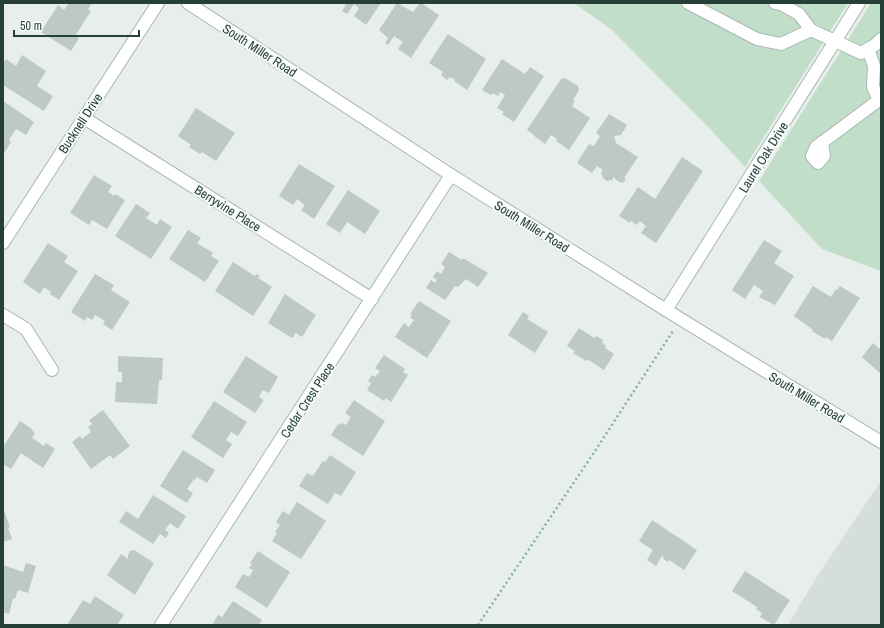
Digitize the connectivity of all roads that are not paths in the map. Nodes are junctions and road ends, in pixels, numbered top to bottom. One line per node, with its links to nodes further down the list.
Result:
1 (158, 3): 11 (street, Bucknell Drive)
2 (188, 3): 13 (street, South Miller Road)
3 (688, 3): 6 (street)
4 (775, 3): 6 (street)
5 (859, 3): 8 (street, Laurel Oak Drive)
6 (811, 30): 8 (street)
7 (881, 39): 9 (street)
8 (835, 42): 9 (street); 16 (street, Laurel Oak Drive)
9 (868, 49): 10 (street)
10 (880, 100): 12 (street)
11 (84, 118): 14 (street, Bucknell Drive); 15 (street, Berryvine Place)
12 (822, 142)
13 (451, 175): 15 (street, Cedar Crest Place); 16 (street, South Miller Road)
14 (3, 243)
15 (372, 299): 20 (street, Cedar Crest Place)
16 (666, 310): 19 (street, South Miller Road)
17 (3, 315): 18 (street)
18 (52, 370)
19 (881, 442)
20 (161, 625)

